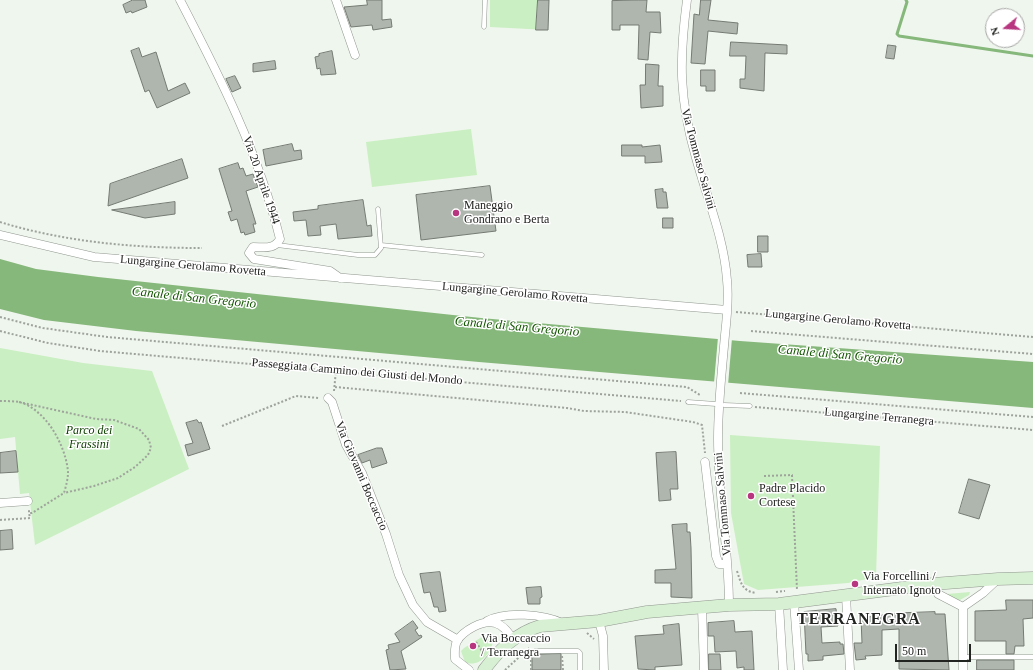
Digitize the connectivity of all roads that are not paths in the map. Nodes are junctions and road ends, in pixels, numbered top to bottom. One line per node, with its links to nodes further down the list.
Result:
1 (180, 0): 9 (street, Via 20 Aprile 1944)
2 (336, 0): 6 (street)
3 (485, 0): 5 (lane)
4 (687, 0): 13 (street, Via Tommaso Salvini)
5 (484, 28)
6 (355, 55)
7 (378, 209): 10 (lane)
8 (0, 235): 12 (street, Lungargine Gerolamo Rovetta)
9 (277, 245): 10 (lane); 12 (street)
10 (381, 245): 11 (lane)
11 (482, 255)
12 (340, 279): 13 (street, Lungargine Gerolamo Rovetta)
13 (727, 314): 22 (street, Via Tommaso Salvini)
14 (328, 398): 36 (street, Via Giovanni Boccaccio)
15 (688, 402): 16 (lane)
16 (716, 404)
17 (724, 405): 18 (lane)
18 (750, 406)
19 (705, 462): 22 (street, Via Tommaso Salvini)
20 (28, 501): 21 (street)
21 (0, 503)
22 (728, 564): 29 (street, Via Tommaso Salvini)
23 (1033, 578): 24 (street)
24 (998, 579): 25 (street); 30 (street)
25 (933, 584): 26 (street); 30 (street)
26 (846, 596): 27 (street); 47 (street)
27 (794, 602): 28 (street); 46 (street)
28 (779, 604): 29 (street); 45 (street)
29 (729, 605): 31 (street)
30 (962, 607): 38 (street)
31 (702, 608): 32 (street); 44 (street)
32 (599, 621): 34 (street); 43 (street)
33 (482, 624): 34 (street); 35 (street); 36 (street)
34 (562, 624): 35 (street)
35 (513, 639): 41 (street)
36 (458, 640): 40 (street)
37 (535, 651): 42 (lane)
38 (963, 657): 39 (lane); 48 (street)
39 (1033, 658)
40 (469, 670)
41 (484, 670)
42 (580, 670)
43 (604, 670)
44 (704, 670)
45 (783, 670)
46 (799, 670)
47 (850, 670)
48 (963, 670)

